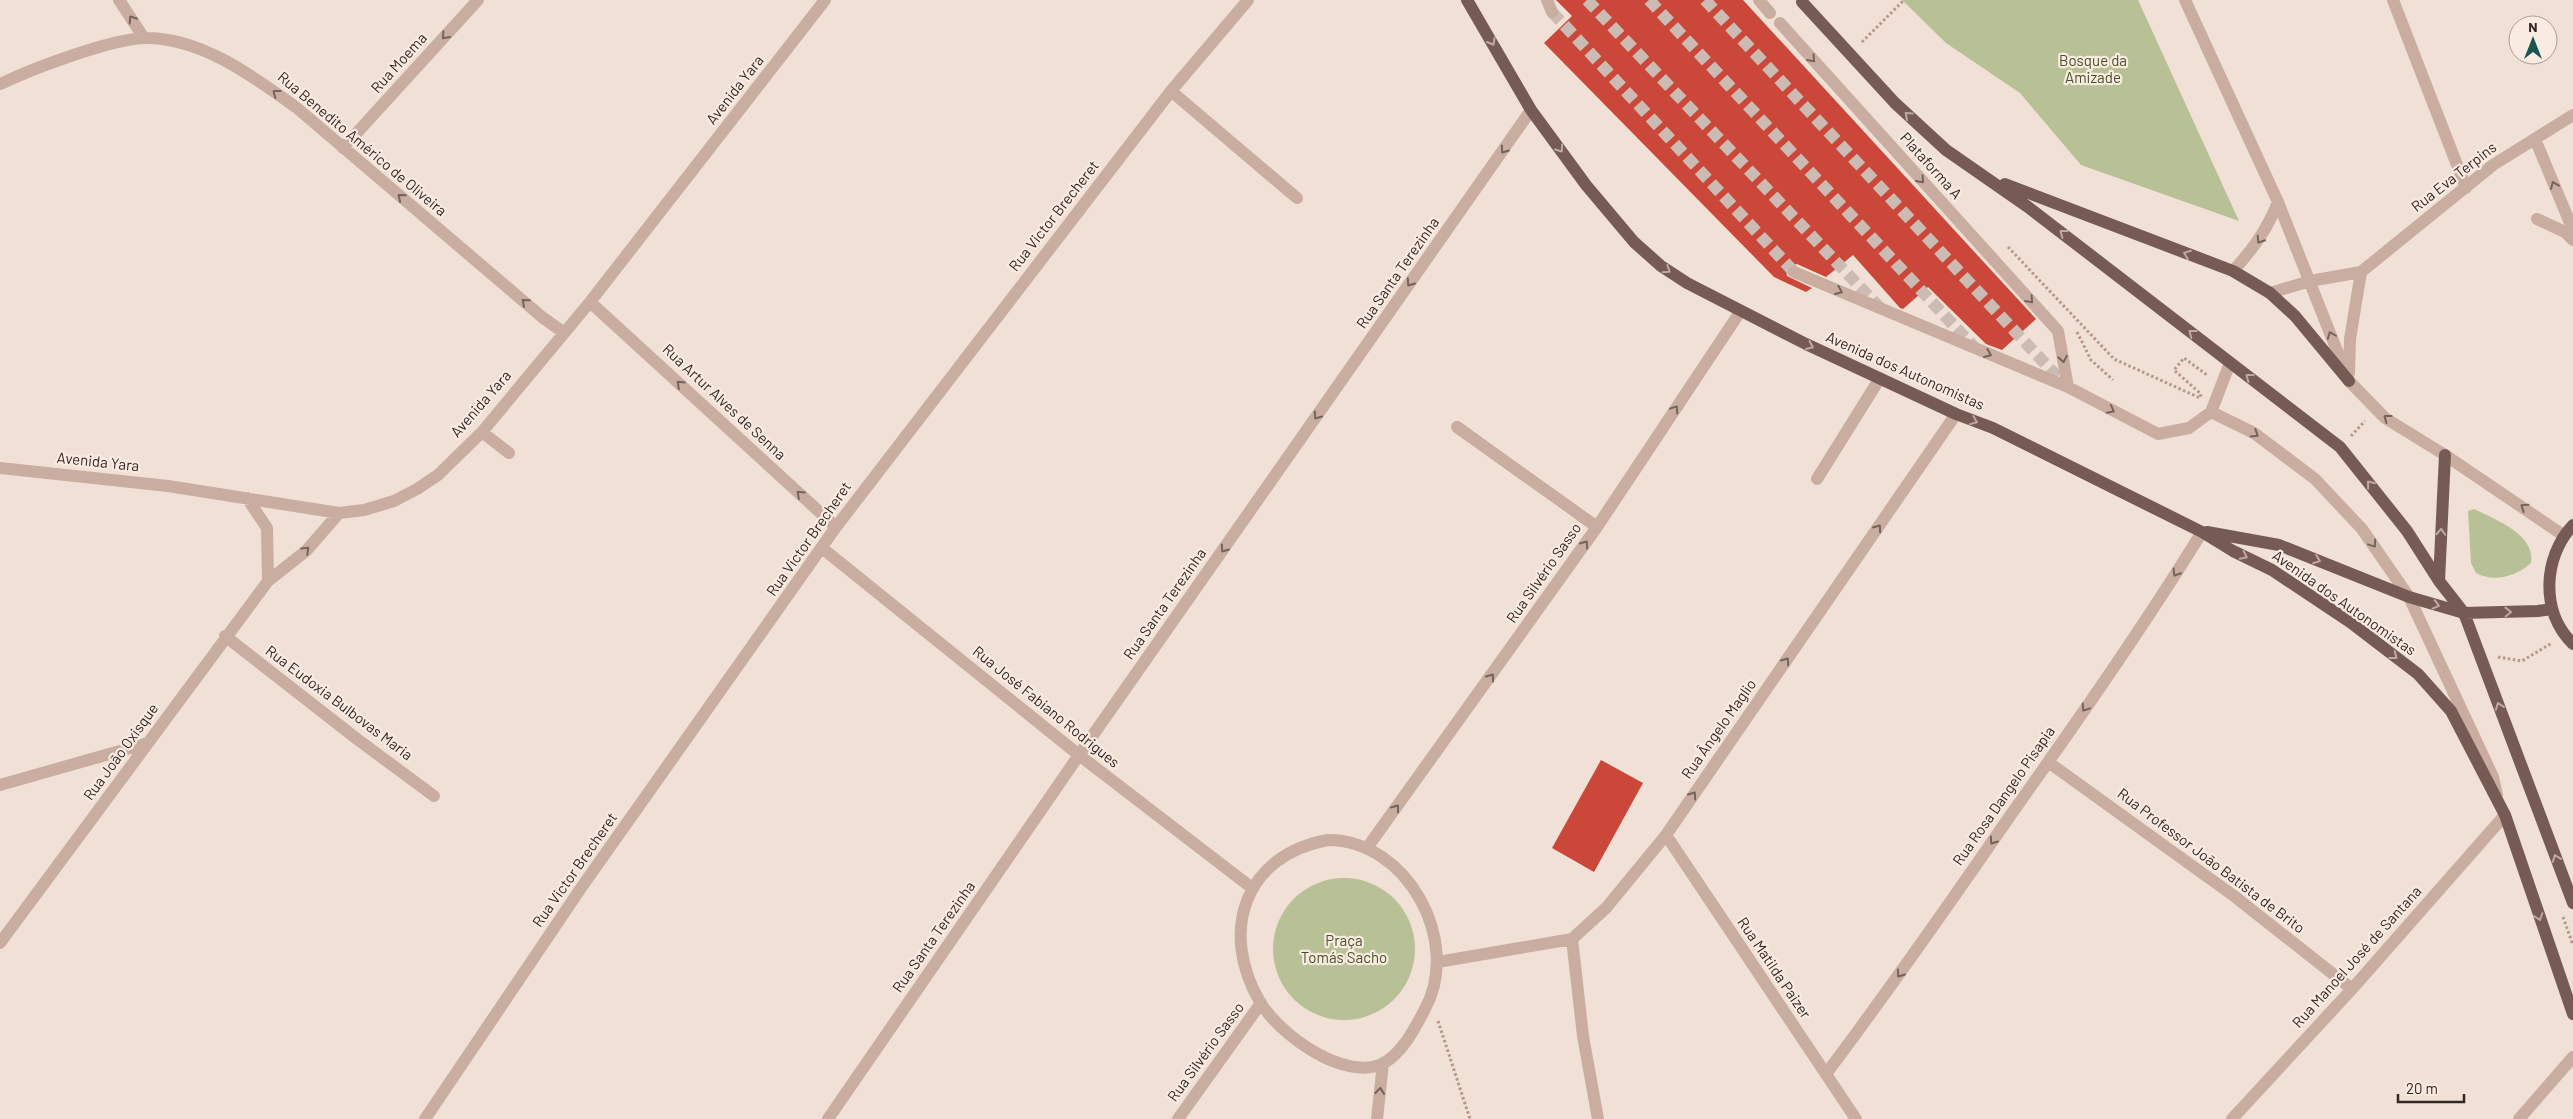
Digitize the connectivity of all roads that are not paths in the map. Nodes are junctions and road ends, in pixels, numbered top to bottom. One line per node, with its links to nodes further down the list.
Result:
1 (119, 0): 14 (street, one-way to 1)
2 (826, 0): 33 (street, Avenida Yara)
3 (1248, 0): 16 (street, Rua Victor Brecheret)
4 (1468, 0): 17 (main road, Avenida dos Autonomistas, one-way to 17)
5 (1546, 0): 11 (street)
6 (1758, 0): 12 (street)
7 (2185, 0): 24 (street)
8 (2393, 0): 22 (street)
9 (475, 1): 20 (street, Rua Moema, one-way to 20)
10 (1802, 2): 21 (main road, one-way to 10)
11 (1552, 12)
12 (1770, 13)
13 (1780, 23): 39 (street, Plataforma A, one-way to 39)
14 (144, 38): 15 (street, Rua Benedito Américo de Oliveira); 20 (street, Rua Benedito Américo de Oliveira, one-way to 14)
15 (0, 84)
16 (1171, 91): 23 (street); 51 (street, Rua Victor Brecheret)
17 (1531, 110): 34 (main road, Avenida dos Autonomistas, one-way to 34); 64 (street, Rua Santa Terezinha, one-way to 64)
18 (2573, 115): 19 (street, Rua Eva Terpins)
19 (2535, 139): 22 (street, Rua Eva Terpins); 26 (street, one-way to 19)
20 (343, 148): 35 (street, Rua Benedito Américo de Oliveira, one-way to 20)
21 (1987, 177): 29 (main road, one-way to 21); 36 (main road, one-way to 21)
22 (2466, 188): 30 (street, Rua Eva Terpins)
23 (1297, 198)
24 (2278, 202): 29 (street, one-way to 29); 31 (street)
25 (2537, 219): 27 (street)
26 (2573, 230)
27 (2573, 240)
28 (1794, 272): 39 (street, one-way to 39)
29 (2232, 272): 32 (main road)
30 (2361, 272): 31 (street, Rua Eva Terpins); 38 (street)
31 (2310, 281): 32 (street, Rua Eva Terpins); 38 (street, one-way to 31)
32 (2270, 293): 38 (main road)
33 (590, 302): 35 (street, Avenida Yara); 51 (street, Rua Artur Alves de Senna, one-way to 33)
34 (1740, 312): 37 (main road, Avenida dos Autonomistas, one-way to 37); 52 (street, Rua Silvério Sasso, one-way to 34)
35 (563, 332): 43 (street, Avenida Yara)
36 (2230, 363): 40 (street); 57 (main road, one-way to 36)
37 (1880, 378): 41 (main road, Avenida dos Autonomistas); 47 (street)
38 (2348, 380): 45 (street, one-way to 38)
39 (2068, 387): 40 (street, one-way to 40)
40 (2211, 412): 58 (street, one-way to 58)
41 (1956, 414): 53 (main road, Avenida dos Autonomistas, one-way to 53); 69 (street, Rua Ângelo Maglio, one-way to 41)
42 (1457, 426): 52 (street)
43 (482, 432): 44 (street); 49 (street, Avenida Yara)
44 (509, 453)
45 (2445, 455): 54 (street, one-way to 45); 57 (main road, one-way to 45)
46 (0, 468): 48 (street, Avenida Yara)
47 (1817, 479)
48 (247, 498): 49 (street, Avenida Yara); 56 (street)
49 (339, 513): 56 (street, Rua João Oxisque, one-way to 49)
50 (2573, 525): 54 (main road)
51 (836, 527): 55 (street, Rua Victor Brecheret)
52 (1597, 527): 70 (street, Rua Silvério Sasso, one-way to 52)
53 (2202, 532): 58 (main road, one-way to 58); 65 (street, Rua Rosa Dangelo Pisapia, one-way to 65); 68 (main road, Avenida dos Autonomistas, one-way to 68)
54 (2563, 535): 59 (main road)
55 (822, 548): 64 (street, Rua José Fabiano Rodrigues); 82 (street, Rua Victor Brecheret)
56 (268, 581): 61 (street, Rua João Oxisque)
57 (2439, 581): 60 (main road)
58 (2409, 597): 60 (main road, one-way to 60); 68 (street)
59 (2552, 609): 60 (main road, one-way to 59); 62 (main road)
60 (2464, 613): 72 (main road, one-way to 60)
61 (226, 636): 63 (street, Rua João Oxisque); 67 (street, Rua Eudoxia Bulbovas Maria)
62 (2569, 640)
63 (148, 743): 66 (street); 74 (street, Rua João Oxisque)
64 (1079, 755): 71 (street, Rua José Fabiano Rodrigues); 83 (street, Rua Santa Terezinha)
65 (2048, 762): 76 (street, Rua Professor João Batista de Brito); 81 (street, Rua Rosa Dangelo Pisapia, one-way to 81)
66 (0, 785)
67 (434, 796)
68 (2502, 810): 76 (street, Rua Manoel José de Santana); 78 (main road, Avenida dos Autonomistas, one-way to 78)
69 (1666, 835): 73 (street, Rua Ângelo Maglio); 81 (street, Rua Matilda Paizer)
70 (1367, 848): 71 (street); 75 (street)
71 (1252, 888): 77 (street)
72 (2573, 904)
73 (1572, 939): 75 (street); 86 (street)
74 (0, 943)
75 (1438, 962): 80 (street)
76 (2352, 989): 88 (street, Rua Manoel José de Santana)
77 (1261, 1003): 80 (street); 84 (street, Rua Silvério Sasso)
78 (2573, 1014)
79 (2573, 1057): 89 (street)
80 (1383, 1063): 85 (street, one-way to 80)
81 (1826, 1074): 87 (street, Rua Matilda Paizer)
82 (425, 1119)
83 (828, 1119)
84 (1178, 1119)
85 (1377, 1119)
86 (1598, 1119)
87 (1856, 1119)
88 (2232, 1119)
89 (2519, 1119)

